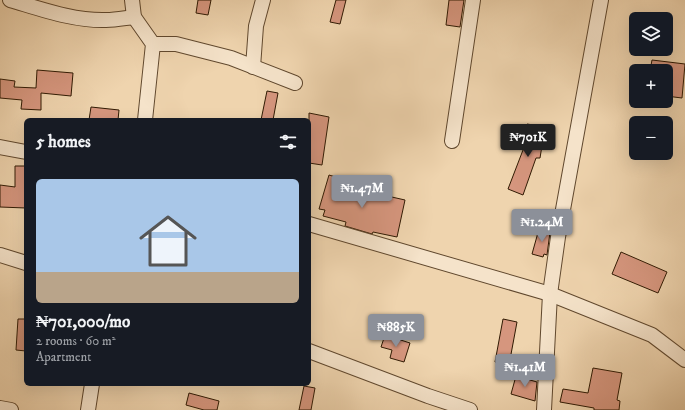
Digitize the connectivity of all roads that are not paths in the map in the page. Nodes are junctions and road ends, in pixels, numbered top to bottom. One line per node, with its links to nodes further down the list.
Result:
1 (10, 0): 6 (street)
2 (132, 0): 6 (street)
3 (263, 0): 8 (street)
4 (473, 0): 11 (street)
5 (601, 0): 17 (street)
6 (134, 17): 7 (street)
7 (153, 44): 8 (street); 10 (street)
8 (253, 67): 9 (street)
9 (295, 83)
10 (145, 118)
11 (452, 141)
12 (0, 147): 13 (street)
13 (24, 152)
14 (311, 225): 17 (street)
15 (0, 255): 16 (street)
16 (24, 262)
17 (550, 294): 19 (street); 25 (street)
18 (311, 352): 24 (street)
19 (685, 360)
20 (92, 386): 23 (street)
21 (0, 408): 22 (street)
22 (11, 410)
23 (88, 410)
24 (470, 410)
25 (544, 410)

